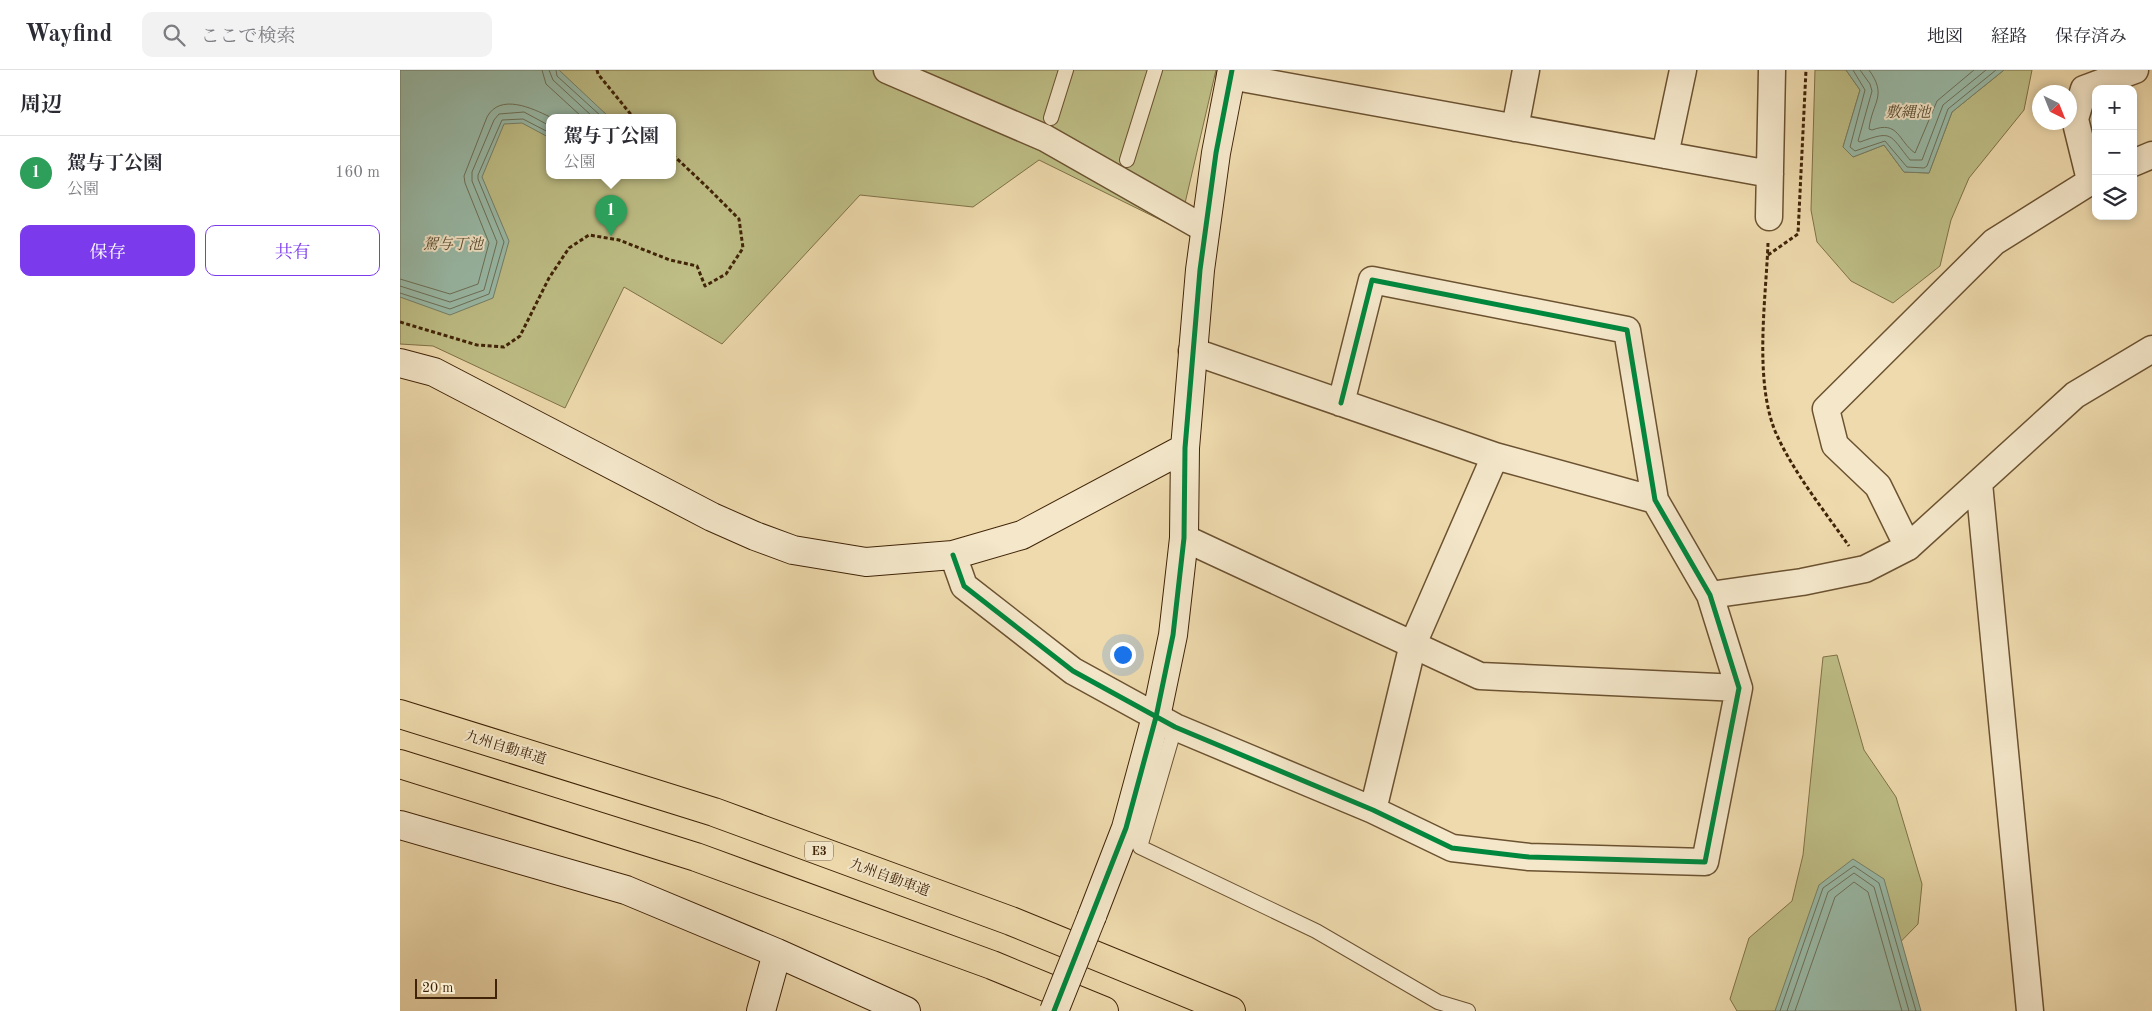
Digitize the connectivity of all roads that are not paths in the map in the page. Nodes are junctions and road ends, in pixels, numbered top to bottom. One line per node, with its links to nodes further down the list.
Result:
1 (887, 70): 19 (street)
2 (1066, 70): 9 (lane)
3 (1156, 70): 13 (lane)
4 (1526, 70): 10 (street)
5 (1683, 70): 11 (street)
6 (1772, 70): 15 (street)
7 (2136, 70): 16 (street)
8 (1231, 73): 10 (street); 19 (street)
9 (1050, 118)
10 (1515, 128): 11 (street)
11 (1665, 155): 15 (street)
12 (2152, 156): 14 (street)
13 (1127, 160)
14 (2137, 162)
15 (1770, 174): 18 (street)
16 (2092, 176)
17 (2092, 180): 29 (street)
18 (1769, 217)
19 (1205, 229): 21 (street)
20 (2152, 349): 26 (street)
21 (1192, 351): 23 (street); 24 (street)
22 (400, 363): 30 (street)
23 (1341, 403): 25 (street); 27 (street)
24 (1185, 448): 28 (street); 30 (street)
25 (1496, 456): 27 (street); 32 (street)
26 (1979, 483): 29 (street); 46 (street)
27 (1655, 500): 31 (street)
28 (1184, 538): 32 (street); 35 (street)
29 (1908, 547): 31 (street)
30 (954, 555): 35 (street)
31 (1710, 596): 33 (street)
32 (1413, 644): 33 (street); 37 (street)
33 (1739, 688): 37 (street)
34 (400, 714): 44 (highway, 九州自動車道 / E3)
35 (1166, 722): 37 (street); 42 (street, bridge); 45 (lane)
36 (400, 764): 43 (highway)
37 (1373, 810)
38 (400, 825): 39 (street)
39 (777, 953): 40 (street); 41 (street)
40 (762, 1011)
41 (906, 1011)
42 (1054, 1011)
43 (1104, 1011)
44 (1231, 1011)
45 (1468, 1011)
46 (2030, 1011)

